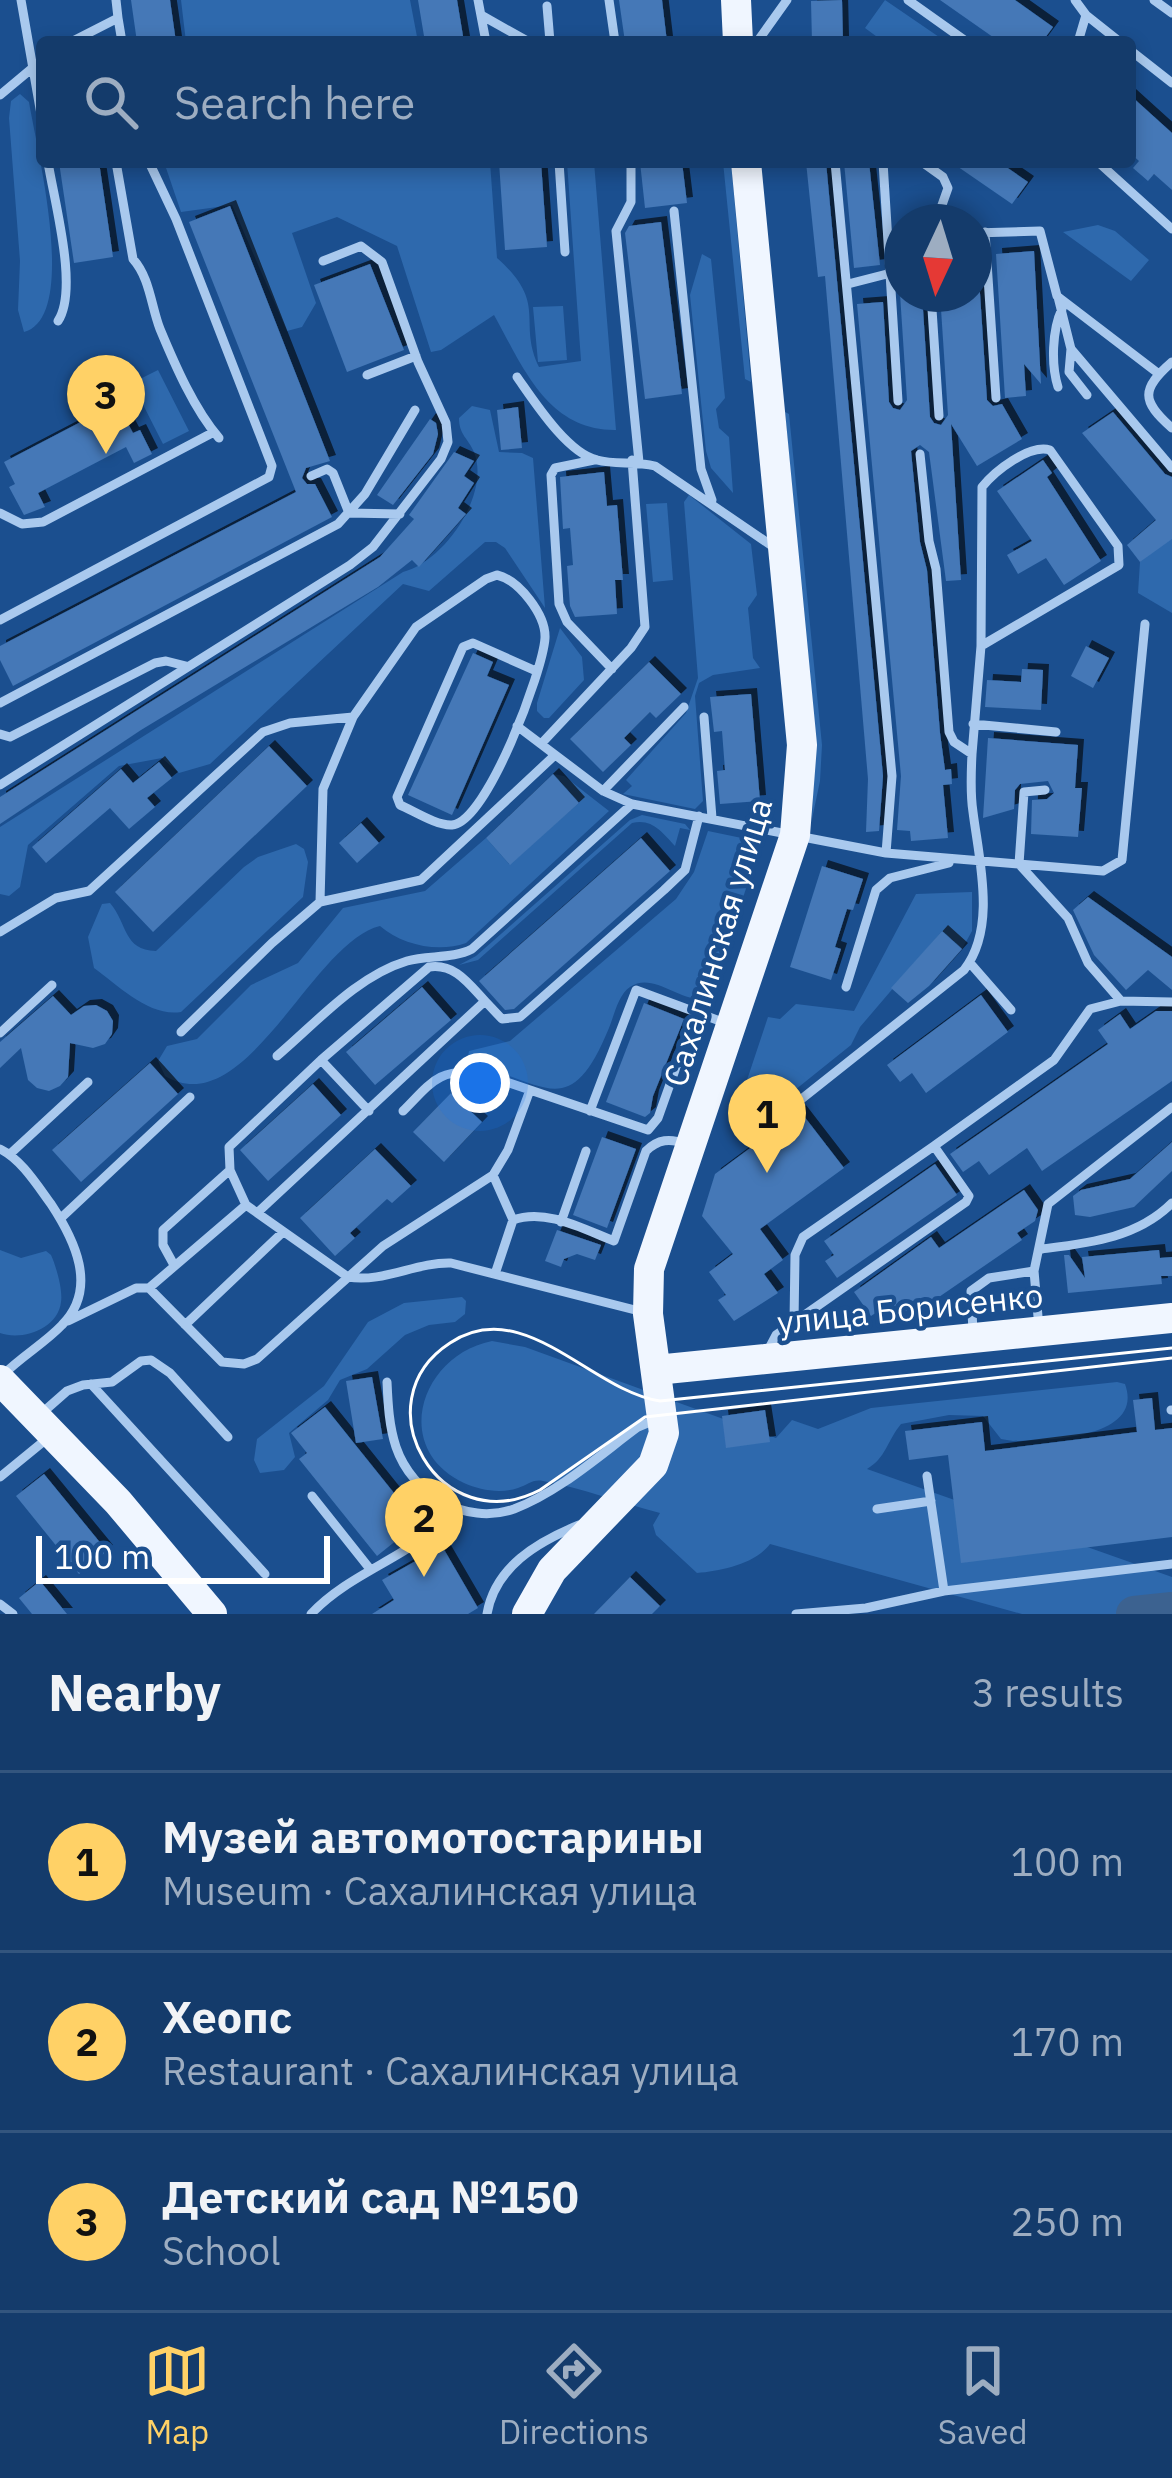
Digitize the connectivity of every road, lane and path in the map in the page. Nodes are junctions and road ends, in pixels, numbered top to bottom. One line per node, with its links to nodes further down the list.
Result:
1 (21, 0): 27 (lane)
2 (116, 0): 14 (lane)
3 (478, 0): 12 (lane)
4 (609, 0): 20 (lane)
5 (736, 0): 21 (main road)
6 (787, 0): 22 (lane)
7 (908, 0): 23 (lane)
8 (1076, 0): 13 (lane)
9 (1154, 0): 11 (lane)
10 (547, 6): 19 (lane)
11 (1172, 13)
12 (481, 15): 17 (lane); 18 (lane)
13 (1087, 15): 24 (lane); 25 (lane)
14 (118, 18): 15 (lane); 16 (lane)
15 (93, 36)
16 (121, 36)
17 (485, 36)
18 (519, 36)
19 (550, 36)
20 (614, 36)
21 (738, 36)
22 (762, 36)
23 (959, 36)
24 (1080, 36)
25 (1113, 36)
26 (1136, 55): 29 (lane)
27 (36, 56)
28 (36, 65): 30 (lane)
29 (1172, 83)
30 (0, 95)
31 (50, 168): 55 (lane)
32 (117, 168): 75 (lane)
33 (152, 168): 79 (lane)
34 (559, 168): 46 (lane)
35 (631, 168): 71 (lane)
36 (747, 168): 78 (main road, Сахалинская улица)
37 (837, 168): 49 (lane)
38 (884, 168): 41 (lane)
39 (931, 168): 42 (lane)
40 (1105, 168): 44 (lane)
41 (887, 204)
42 (942, 204)
43 (674, 211): 74 (lane)
44 (1172, 229)
45 (992, 233): 50 (lane)
46 (566, 252)
47 (323, 261): 57 (lane)
48 (884, 275): 49 (lane)
49 (848, 284): 102 (lane)
50 (1057, 296): 51 (lane); 59 (lane)
51 (1062, 309): 56 (lane); 62 (lane)
52 (890, 312): 65 (lane)
53 (932, 312): 67 (lane)
54 (987, 312): 64 (lane)
55 (58, 321)
56 (1071, 349): 63 (lane); 72 (lane)
57 (416, 356): 60 (lane); 77 (lane)
58 (1172, 362): 59 (lane)
59 (1159, 374): 68 (lane)
60 (367, 375)
61 (517, 377): 70 (lane)
62 (1058, 387)
63 (1087, 395)
64 (995, 398)
65 (898, 401)
66 (415, 410): 76 (lane)
67 (939, 416)
68 (1172, 428)
69 (920, 454): 94 (lane)
70 (594, 460): 71 (lane); 83 (lane)
71 (635, 461): 74 (lane); 83 (lane)
72 (1172, 469)
73 (311, 476): 76 (lane)
74 (714, 505): 78 (lane)
75 (0, 513)
76 (349, 513): 77 (lane); 85 (lane)
77 (400, 514): 82 (lane)
78 (782, 554): 101 (main road, Сахалинская улица)
79 (0, 620)
80 (1145, 624): 105 (lane)
81 (981, 646): 81 (lane); 89 (lane)
82 (186, 666): 92 (lane); 96 (lane)
83 (612, 669): 93 (lane)
84 (536, 671): 87 (lane); 90 (lane); 90 (lane)
85 (0, 703)
86 (684, 707): 98 (lane)
87 (352, 717): 106 (lane); 107 (lane)
88 (704, 717): 100 (lane)
89 (973, 724): 91 (lane); 94 (lane)
90 (517, 726): 93 (lane)
91 (1056, 731)
92 (3, 738)
93 (541, 744): 95 (lane)
94 (971, 754): 104 (lane)
95 (555, 755): 98 (lane); 106 (lane)
96 (0, 785)
97 (1046, 790): 105 (lane)
98 (603, 791): 99 (lane)
99 (632, 803): 100 (lane); 119 (lane)
100 (705, 817): 101 (lane); 111 (lane)
101 (795, 835): 102 (lane); 116 (main road, Сахалинская улица)
102 (886, 853): 103 (lane)
103 (958, 861): 104 (lane); 110 (lane)
104 (982, 861): 105 (lane); 108 (lane)
105 (1019, 864): 112 (lane)
106 (320, 902): 117 (lane)
107 (0, 932)
108 (970, 963): 114 (lane); 128 (lane)
109 (52, 985): 118 (lane)
110 (846, 987)
111 (485, 1001): 120 (lane); 125 (lane)
112 (1121, 1001): 113 (lane); 130 (lane)
113 (1172, 1002)
114 (1011, 1010)
115 (696, 1011): 116 (lane); 127 (lane); 127 (lane)
116 (731, 1025): 129 (main road, Сахалинская улица)
117 (181, 1032)
118 (0, 1034)
119 (278, 1056)
120 (322, 1060): 125 (lane); 133 (lane)
121 (88, 1082): 132 (lane)
122 (530, 1090): 126 (lane); 127 (lane); 134 (lane)
123 (190, 1097): 138 (lane)
124 (1172, 1107): 142 (lane)
125 (370, 1111): 137 (lane)
126 (403, 1111)
127 (590, 1111)
128 (750, 1133)
129 (691, 1145): 140 (lane); 148 (main road, Сахалинская улица)
130 (934, 1146): 151 (lane); 151 (lane)
131 (586, 1151): 140 (lane)
132 (4, 1152): 138 (lane)
133 (230, 1170): 136 (lane); 143 (lane)
134 (494, 1175): 139 (lane); 146 (lane)
135 (1172, 1203): 142 (lane)
136 (246, 1205): 137 (lane); 143 (lane)
137 (257, 1213): 141 (lane)
138 (62, 1219): 150 (lane)
139 (513, 1220): 140 (lane); 145 (lane)
140 (561, 1222)
141 (283, 1232): 146 (lane); 152 (lane)
142 (1042, 1249): 144 (lane)
143 (174, 1265): 147 (lane)
144 (1034, 1271): 153 (lane); 154 (lane)
145 (495, 1274): 146 (lane); 148 (lane)
146 (348, 1277): 152 (lane)
147 (149, 1288): 150 (lane); 152 (lane)
148 (648, 1314): 156 (main road, Сахалинская улица)
149 (1172, 1318): 153 (main road, улица Борисенко)
150 (66, 1322): 157 (lane)
151 (794, 1322): 155 (lane)
152 (184, 1324)
153 (1040, 1331): 154 (main road, улица Борисенко)
154 (974, 1338): 155 (main road, улица Борисенко)
155 (764, 1358): 156 (main road, улица Борисенко)
156 (656, 1370): 160 (main road, Сахалинская улица)
157 (0, 1379): 161 (main road)
158 (387, 1382): 168 (lane)
159 (91, 1384): 161 (lane); 162 (lane); 172 (lane)
160 (662, 1418): 168 (lane); 169 (main road, Сахалинская улица)
161 (45, 1425): 163 (lane); 176 (main road)
162 (229, 1437)
163 (0, 1477)
164 (928, 1477): 166 (lane)
165 (312, 1496): 171 (lane)
166 (931, 1501): 167 (lane); 173 (lane)
167 (877, 1509)
168 (454, 1510): 171 (lane)
169 (596, 1524): 178 (lane); 179 (main road, Сахалинская улица)
170 (1172, 1564): 173 (lane)
171 (370, 1569): 177 (lane)
172 (265, 1574)
173 (944, 1592): 180 (lane)
174 (0, 1604): 175 (lane)
175 (13, 1614)
176 (212, 1614)
177 (310, 1614)
178 (487, 1614)
179 (526, 1614)
180 (796, 1614)

